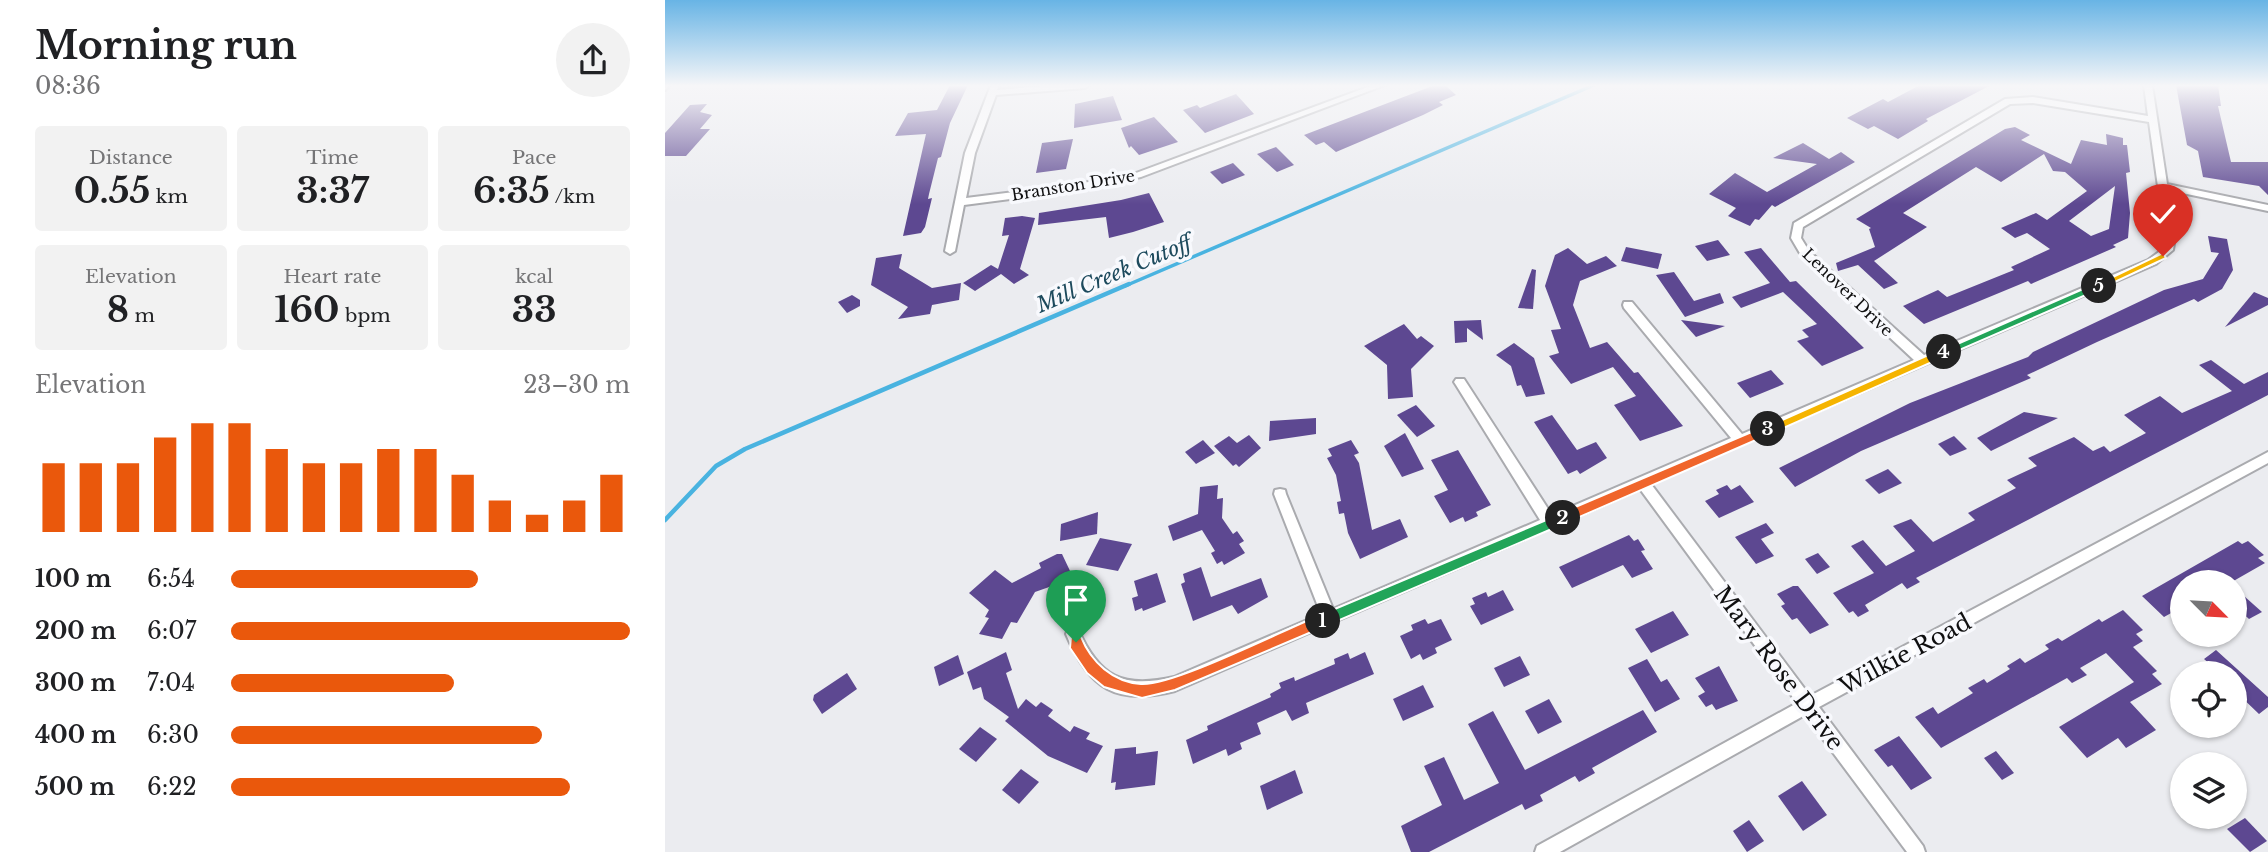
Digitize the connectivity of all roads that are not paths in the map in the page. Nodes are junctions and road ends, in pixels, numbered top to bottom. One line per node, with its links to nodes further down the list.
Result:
1 (979, 125): 6 (street)
2 (1273, 125): 6 (street, Branston Drive)
3 (1971, 125): 10 (street, Lenover Drive)
4 (2155, 125): 5 (street)
5 (2163, 186): 7 (street); 10 (street)
6 (960, 202): 8 (street)
7 (2268, 208)
8 (950, 251)
9 (1627, 305): 12 (street)
10 (1923, 361): 12 (street)
11 (1460, 382): 16 (street)
12 (1741, 441): 14 (street)
13 (2268, 457): 19 (street, Wilkie Road)
14 (1643, 484): 16 (street); 19 (street, Mary Rose Drive)
15 (1280, 495): 17 (street)
16 (1550, 524): 17 (street)
17 (1330, 618): 18 (street)
18 (1073, 634)
19 (1806, 706): 20 (street, Wilkie Road); 21 (street, Mary Rose Drive)
20 (1543, 852)
21 (1917, 852)

